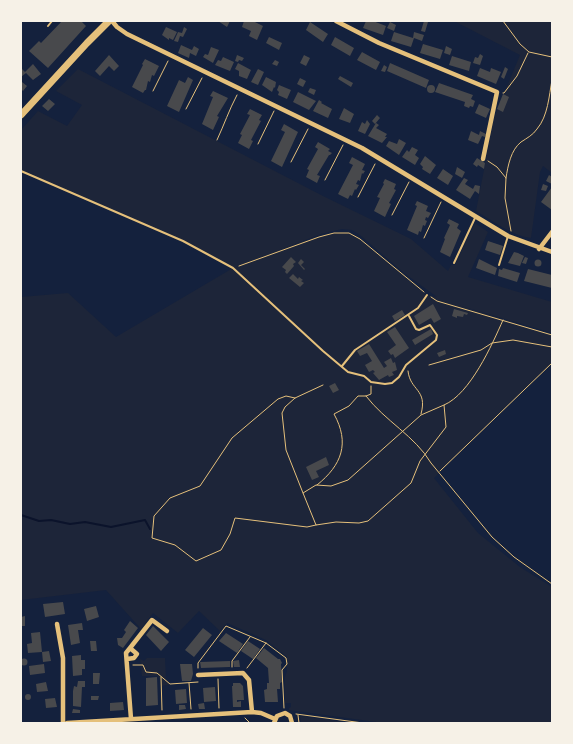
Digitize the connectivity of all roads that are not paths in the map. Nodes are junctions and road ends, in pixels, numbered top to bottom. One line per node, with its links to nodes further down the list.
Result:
1 (52, 21): 4 (lane)
2 (111, 21): 5 (main road); 8 (street)
3 (336, 21): 6 (street)
4 (48, 26)
5 (21, 115)
6 (483, 158)
7 (21, 171): 17 (lane)
8 (475, 218): 10 (street); 13 (lane)
9 (552, 232): 11 (street)
10 (510, 237): 11 (street); 14 (lane)
11 (539, 249): 12 (street)
12 (552, 252)
13 (454, 263)
14 (499, 265)
15 (427, 295): 16 (lane)
16 (409, 316): 17 (lane); 17 (lane)
17 (342, 366)
18 (57, 624): 27 (street)
19 (167, 631): 20 (street)
20 (130, 648): 21 (street); 21 (street)
21 (126, 659): 24 (street)
22 (198, 675): 23 (street)
23 (252, 712): 24 (street); 25 (street)
24 (131, 719): 26 (street)
25 (274, 721): 28 (street)
26 (107, 722): 27 (street)
27 (65, 723)
28 (292, 723)

